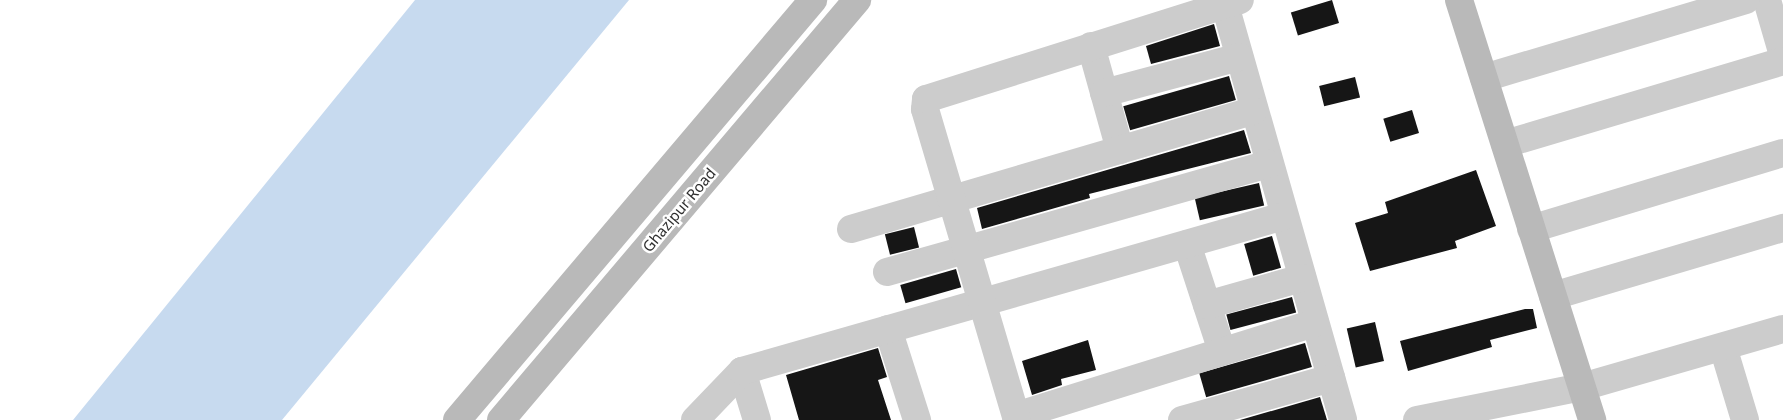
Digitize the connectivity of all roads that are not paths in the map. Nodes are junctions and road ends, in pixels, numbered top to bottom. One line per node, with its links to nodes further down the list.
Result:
1 (812, 0): 39 (main road)
2 (857, 0): 40 (main road, Ghazipur Road)
3 (1746, 0): 11 (street)
4 (1767, 0): 8 (street)
5 (1465, 2): 11 (main road)
6 (1233, 3): 7 (street); 9 (street)
7 (1091, 46): 12 (street); 18 (street)
8 (1783, 55)
9 (1239, 57): 12 (street); 13 (street)
10 (1783, 61): 14 (street)
11 (1484, 78): 14 (main road)
12 (1104, 93): 15 (street)
13 (1253, 111): 15 (street); 17 (street)
14 (1505, 144): 22 (main road)
15 (1120, 150): 18 (street)
16 (1783, 153): 22 (street)
17 (1269, 164): 19 (street); 24 (street)
18 (951, 200): 21 (street); 24 (street)
19 (1284, 216): 23 (street); 26 (street)
20 (1783, 228): 27 (street)
21 (851, 229)
22 (1531, 229): 27 (main road)
23 (1187, 244): 28 (street); 29 (street)
24 (966, 250): 25 (street); 28 (street)
25 (887, 272)
26 (1302, 278): 29 (street); 30 (street)
27 (1553, 296): 37 (main road)
28 (982, 302): 32 (street); 38 (street)
29 (1207, 305): 34 (street)
30 (1315, 323): 34 (street); 36 (street)
31 (1783, 328): 33 (street)
32 (888, 329): 35 (street); 43 (street)
33 (1723, 347): 37 (street); 48 (street)
34 (1222, 351): 38 (street)
35 (742, 371): 41 (street); 42 (street)
36 (1331, 378): 44 (street); 45 (street)
37 (1582, 387): 46 (street); 47 (main road)
38 (1017, 418)
39 (457, 420)
40 (501, 420)
41 (695, 420)
42 (756, 420)
43 (917, 420)
44 (1182, 420)
45 (1343, 420)
46 (1417, 420)
47 (1592, 420)
48 (1745, 420)

